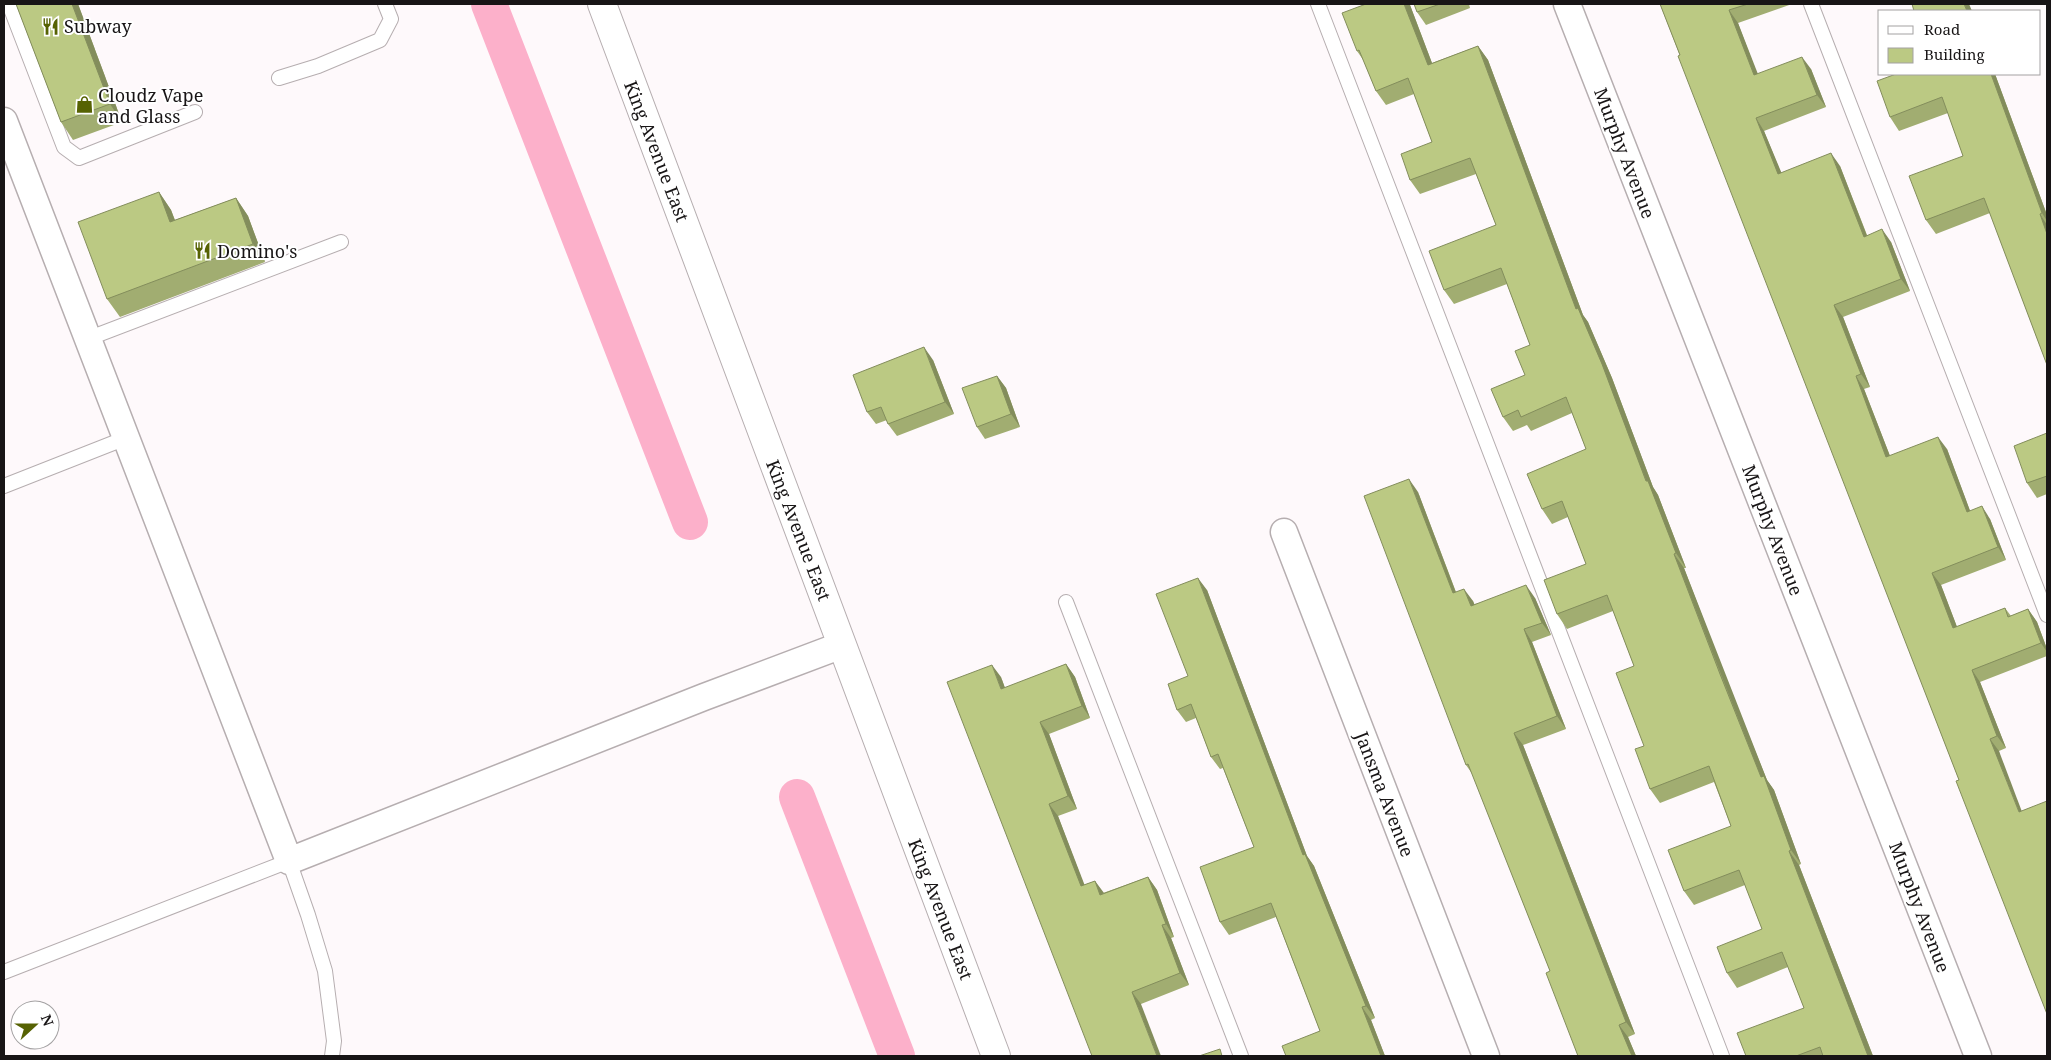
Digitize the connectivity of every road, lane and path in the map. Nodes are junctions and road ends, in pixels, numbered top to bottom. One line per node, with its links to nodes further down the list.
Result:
1 (9, 4): 8 (lane)
2 (385, 4): 7 (lane)
3 (602, 4): 17 (main road, King Avenue East)
4 (1318, 4): 24 (lane)
5 (1567, 4): 25 (street, Murphy Avenue)
6 (1811, 4): 16 (lane)
7 (279, 78)
8 (195, 112)
9 (4, 122): 11 (street)
10 (341, 242): 11 (lane)
11 (87, 339): 12 (street)
12 (126, 438): 13 (lane); 18 (street)
13 (4, 486)
14 (1284, 532): 23 (street, Jansma Avenue)
15 (1066, 602): 22 (lane)
16 (2047, 615)
17 (842, 645): 18 (street); 21 (main road, King Avenue East)
18 (289, 860): 19 (lane); 20 (lane)
19 (4, 972)
20 (332, 1056)
21 (996, 1056)
22 (1241, 1056)
23 (1486, 1056)
24 (1722, 1056)
25 (1978, 1056)

